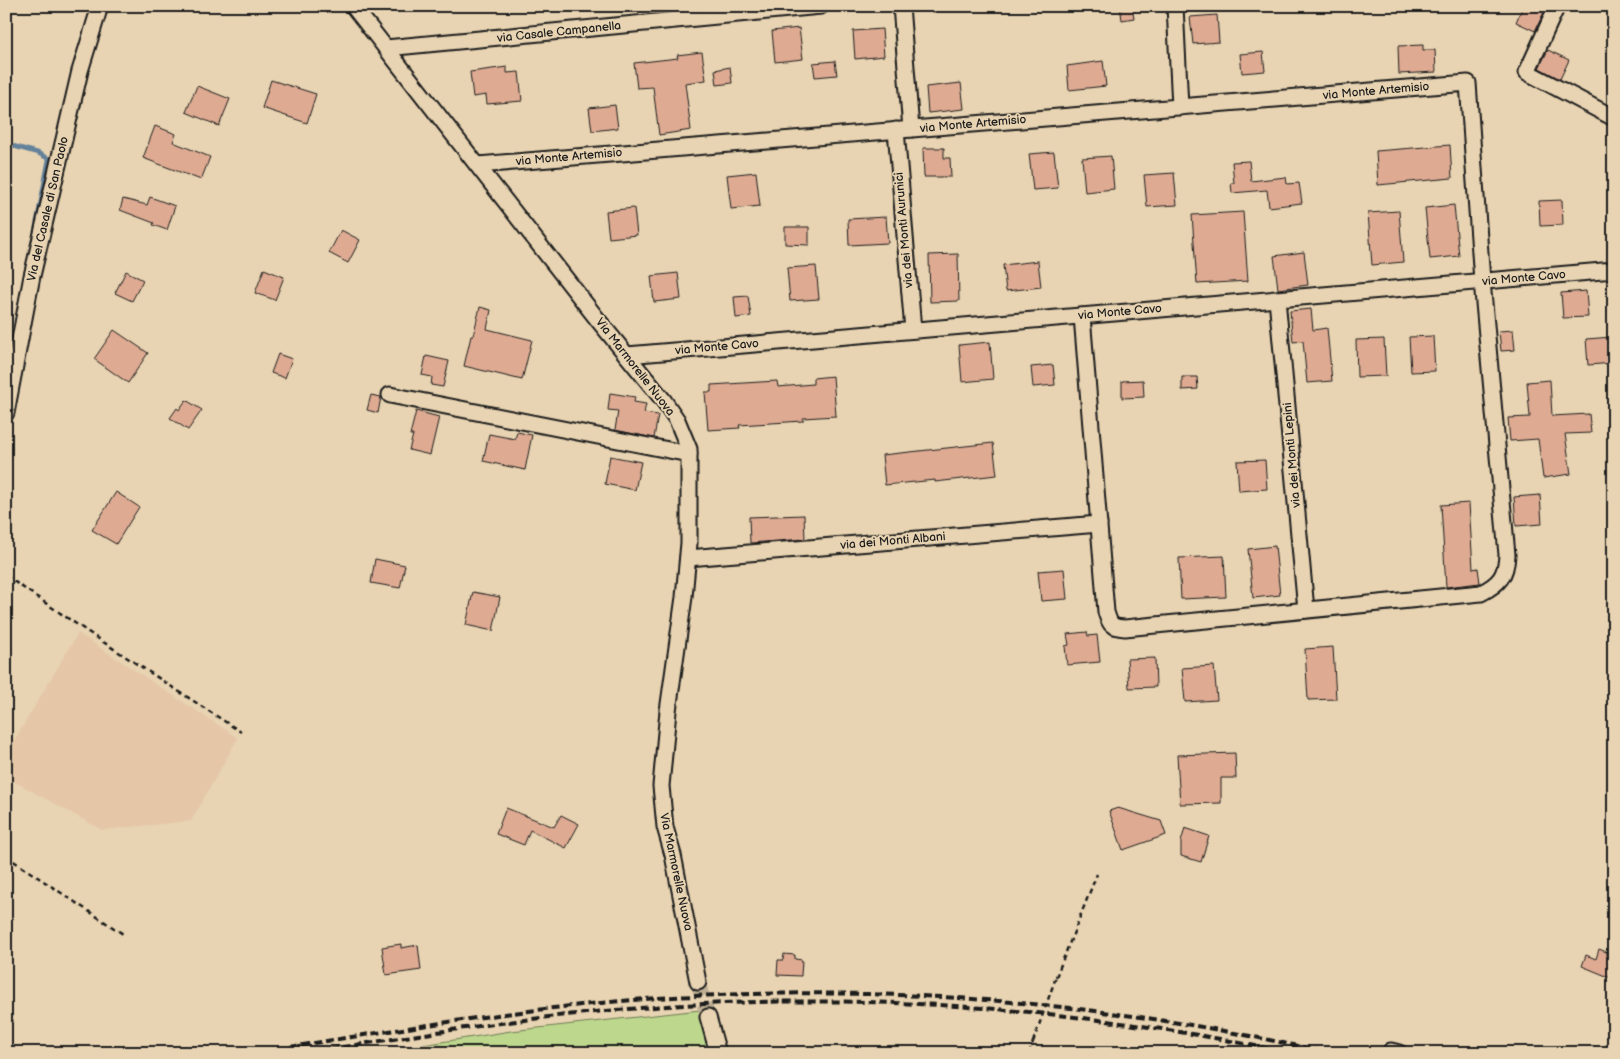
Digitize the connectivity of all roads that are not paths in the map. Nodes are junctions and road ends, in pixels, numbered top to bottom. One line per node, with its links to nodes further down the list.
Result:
1 (100, 6): 19 (street, Via del Casale di San Paolo)
2 (353, 6): 7 (street, Via Marmorelle Nuova)
3 (821, 6): 7 (street, via Casale Campanella)
4 (901, 6): 10 (street, via dei Monti Aurunici)
5 (1175, 6): 8 (street)
6 (1558, 6): 9 (street)
7 (386, 48): 11 (street, Via Marmorelle Nuova)
8 (1180, 107): 10 (street, via Monte Artemisio); 13 (street, via Monte Artemisio)
9 (1614, 118)
10 (903, 130): 11 (street, via Monte Artemisio); 16 (street, via dei Monti Aurunici)
11 (478, 165): 17 (street, Via Marmorelle Nuova)
12 (1614, 270): 13 (street, via Monte Cavo)
13 (1482, 281): 14 (street, via Monte Cavo); 23 (street)
14 (1277, 299): 15 (street, via Monte Cavo); 23 (street, via dei Monti Lepini)
15 (1082, 316): 16 (street, via Monte Cavo); 21 (street)
16 (913, 330): 17 (street, via Monte Cavo)
17 (627, 355): 20 (street, Via Marmorelle Nuova)
18 (390, 395): 20 (street)
19 (6, 414)
20 (689, 454): 22 (street, Via Marmorelle Nuova)
21 (1099, 524): 22 (street, via dei Monti Albani); 23 (street)
22 (688, 558): 24 (street, Via Marmorelle Nuova)
23 (1306, 610)
24 (698, 982)
25 (708, 1017): 26 (street)
26 (718, 1053)

